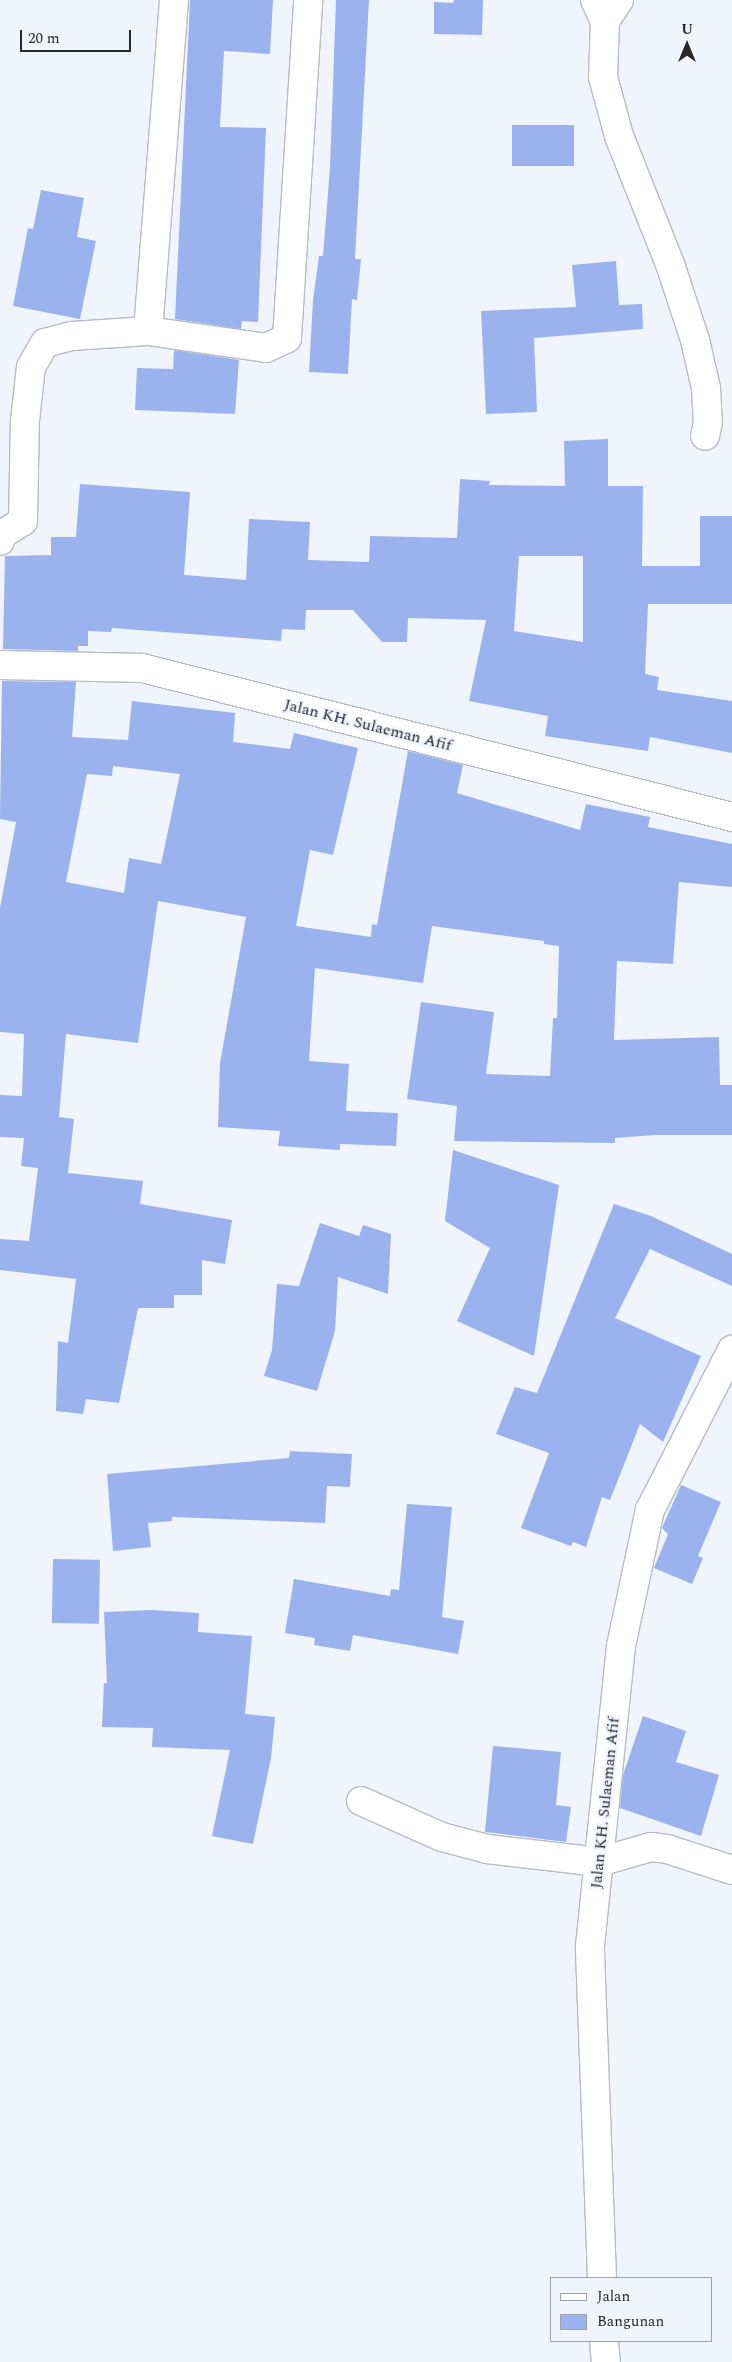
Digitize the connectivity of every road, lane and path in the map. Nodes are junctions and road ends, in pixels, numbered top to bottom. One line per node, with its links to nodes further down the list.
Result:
1 (174, 0): 4 (street)
2 (308, 0): 4 (street)
3 (606, 7): 5 (street)
4 (148, 331): 6 (street)
5 (705, 436)
6 (0, 541)
7 (0, 665): 8 (street, Jalan KH. Sulaeman Afif)
8 (732, 817)
9 (732, 1350): 11 (street, Jalan KH. Sulaeman Afif)
10 (361, 1801): 11 (street)
11 (599, 1862): 12 (street); 13 (street, Jalan KH. Sulaeman Afif)
12 (732, 1870)
13 (602, 2277)
14 (604, 2342): 15 (street)
15 (606, 2362)

